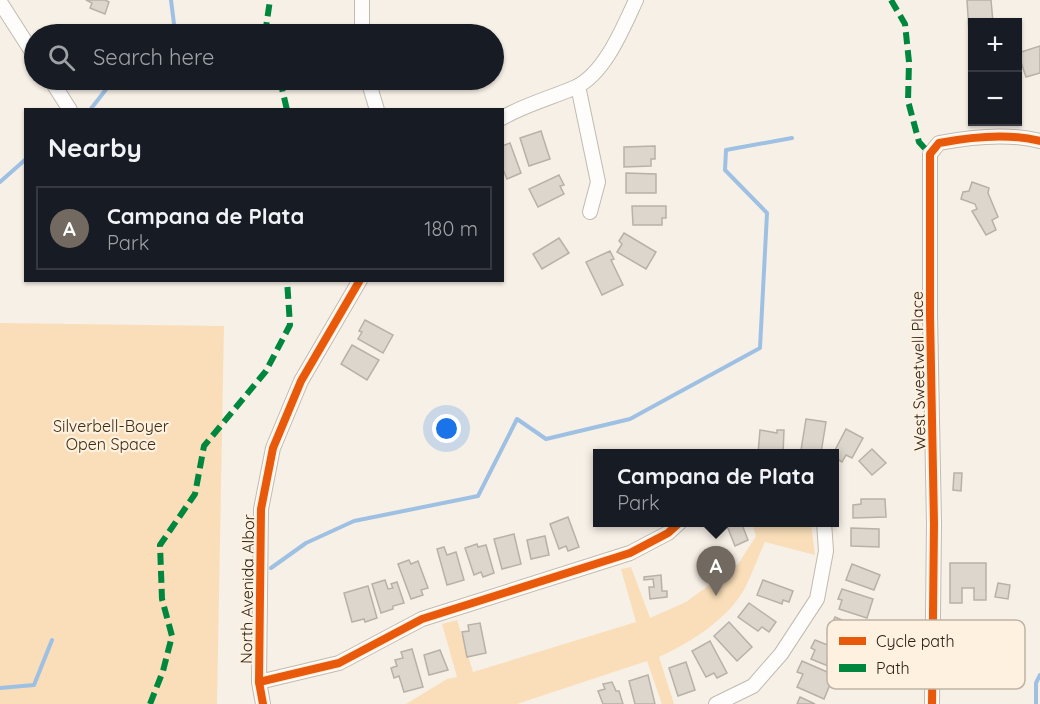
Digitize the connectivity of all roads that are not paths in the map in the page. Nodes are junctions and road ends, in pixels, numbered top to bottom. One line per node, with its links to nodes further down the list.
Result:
1 (362, 0): 4 (street)
2 (636, 0): 6 (street)
3 (0, 2): 5 (street)
4 (362, 24)
5 (24, 39)
6 (578, 86): 11 (street); 13 (street)
7 (57, 90): 9 (street)
8 (371, 90): 10 (street)
9 (69, 108)
10 (376, 108)
11 (504, 117)
12 (1040, 141): 17 (street, West Sweetwell Place)
13 (590, 212)
14 (359, 282): 18 (street, North Avenida Albor)
15 (675, 527): 18 (street)
16 (824, 527): 21 (street)
17 (933, 620)
18 (259, 682): 20 (street, North Avenida Albor)
19 (932, 689): 22 (street, West Sweetwell Place)
20 (263, 704)
21 (716, 704)
22 (932, 704)

